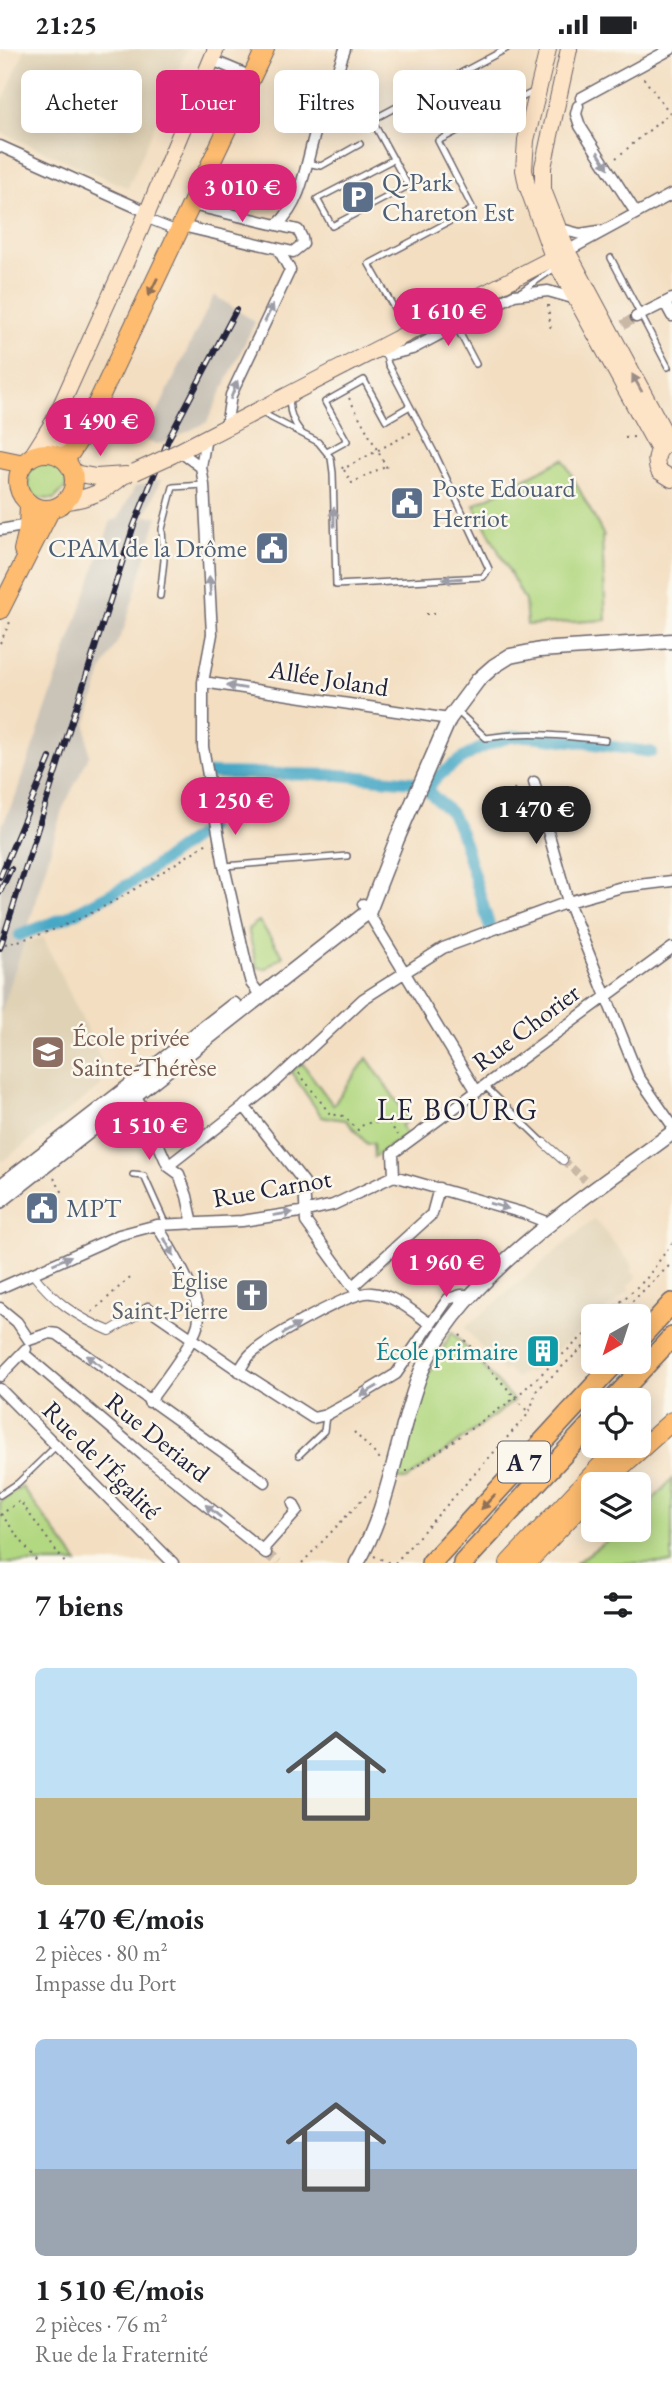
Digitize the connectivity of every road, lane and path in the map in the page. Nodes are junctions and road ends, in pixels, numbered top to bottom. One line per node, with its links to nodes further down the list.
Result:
1 (265, 49): 11 (main road)
2 (345, 49): 17 (street)
3 (506, 49): 16 (lane)
4 (548, 49): 12 (main road)
5 (555, 49): 19 (lane)
6 (569, 49): 25 (main road)
7 (671, 49): 9 (street)
8 (214, 54): 10 (street); 23 (main road)
9 (636, 69): 18 (path); 18 (street, one-way to 18)
10 (240, 70)
11 (255, 70)
12 (539, 89): 29 (main road); 39 (lane)
13 (226, 133): 21 (main road)
14 (360, 144): 17 (lane)
15 (0, 146): 23 (street)
16 (394, 159): 16 (lane)
17 (307, 163): 24 (street)
18 (607, 165): 22 (street)
19 (533, 176)
20 (672, 194): 22 (street)
21 (192, 205): 24 (street); 26 (main road)
22 (636, 213): 27 (street)
23 (146, 215): 26 (street); 47 (main road)
24 (278, 224): 28 (street)
25 (557, 228): 27 (street); 29 (main road)
26 (180, 229): 28 (street); 58 (main road, one-way to 58)
27 (608, 229): 29 (street)
28 (279, 250): 48 (street, one-way to 28)
29 (559, 258): 31 (lane); 32 (main road); 39 (main road); 52 (main road, one-way to 29)
30 (611, 258): 35 (lane)
31 (514, 296): 32 (street); 37 (street)
32 (576, 299): 52 (main road)
33 (668, 301): 35 (street); 36 (street)
34 (548, 305): 38 (path)
35 (639, 316): 42 (lane)
36 (672, 316)
37 (456, 326): 40 (street); 41 (lane)
38 (551, 331)
39 (405, 334): 40 (main road)
40 (381, 349): 44 (main road); 45 (lane)
41 (476, 364)
42 (668, 367)
43 (345, 391): 45 (lane); 54 (lane); 55 (path)
44 (292, 392): 46 (main road); 50 (lane)
45 (410, 406): 49 (lane)
46 (257, 410): 48 (main road); 50 (lane)
47 (54, 421): 57 (main road); 58 (main road)
48 (226, 427): 51 (main road)
49 (421, 427): 54 (lane, one-way to 54); 55 (path)
50 (303, 434): 54 (lane)
51 (206, 437): 53 (main road); 59 (street)
52 (667, 445): 63 (main road)
53 (183, 449): 59 (street); 61 (main road, bridge)
54 (330, 450): 60 (path)
55 (378, 450): 60 (path); 60 (path)
56 (0, 459): 57 (main road)
57 (28, 460): 58 (main road); 65 (main road)
58 (68, 466): 61 (main road); 67 (main road)
59 (201, 467): 64 (street)
60 (343, 469)
61 (129, 474): 67 (main road)
62 (0, 477): 65 (main road)
63 (672, 479)
64 (204, 485): 71 (lane); 76 (street, one-way to 64)
65 (18, 487): 66 (main road)
66 (29, 504): 67 (main road); 68 (main road)
67 (59, 505): 70 (main road)
68 (28, 524): 69 (street); 70 (main road)
69 (0, 530)
70 (18, 570): 72 (main road)
71 (160, 596)
72 (0, 610)
73 (426, 614): 74 (path)
74 (434, 614)
75 (672, 641): 77 (street)
76 (203, 682): 77 (street, Allée Joland, one-way to 76); 81 (street)
77 (452, 714): 78 (lane); 86 (street)
78 (605, 740)
79 (536, 787): 80 (path); 85 (street)
80 (514, 788)
81 (219, 835): 83 (street); 87 (path)
82 (347, 856): 83 (lane)
83 (224, 866): 90 (street)
84 (672, 881): 85 (street)
85 (568, 902): 89 (street); 91 (street)
86 (366, 907): 89 (street); 90 (street)
87 (5, 944)
88 (672, 948): 91 (street, Rue Chorier)
89 (402, 972): 92 (street); 93 (street)
90 (258, 992): 94 (street)
91 (606, 996): 93 (street, Rue Chorier); 96 (street)
92 (292, 1065): 95 (street); 99 (path)
93 (481, 1089): 98 (lane); 99 (street, Rue Chorier)
94 (132, 1091): 101 (street); 102 (street); 105 (street)
95 (244, 1106): 102 (street); 109 (street)
96 (672, 1125)
97 (672, 1133): 111 (street)
98 (544, 1143): 100 (street)
99 (405, 1144): 104 (street)
100 (563, 1160)
101 (46, 1165): 107 (path); 108 (street)
102 (168, 1165): 110 (street)
103 (133, 1175): 112 (lane)
104 (394, 1176): 106 (street); 109 (street, Rue Carnot)
105 (1, 1184)
106 (439, 1188): 111 (street, one-way to 111); 118 (street)
107 (62, 1193)
108 (0, 1201)
109 (307, 1211): 110 (street, Rue Carnot, one-way to 109); 118 (street)
110 (193, 1224): 112 (street, Rue Carnot)
111 (551, 1224): 119 (street)
112 (162, 1225): 115 (street, Rue Carnot, one-way to 112); 129 (street, one-way to 129)
113 (672, 1243): 121 (path)
114 (672, 1262): 122 (path)
115 (32, 1273): 117 (street, Rue Carnot); 125 (street)
116 (132, 1277): 125 (path)
117 (0, 1288)
118 (355, 1290): 126 (street); 135 (street, one-way to 118)
119 (471, 1295): 126 (street); 127 (street)
120 (672, 1303): 128 (highway)
121 (619, 1304)
122 (629, 1304)
123 (0, 1308): 132 (street)
124 (148, 1308): 125 (street); 129 (street)
125 (83, 1319)
126 (429, 1324): 144 (street, one-way to 144)
127 (450, 1324): 140 (path); 152 (street)
128 (651, 1326)
129 (191, 1337): 135 (street); 141 (street)
130 (672, 1337): 138 (highway)
131 (581, 1338): 140 (path)
132 (29, 1340): 134 (street); 141 (street, one-way to 132)
133 (581, 1349): 143 (path)
134 (23, 1353): 137 (street); 157 (street, Rue Deriard, one-way to 134)
135 (239, 1371): 144 (street)
136 (605, 1374): 167 (highway, A 7, one-way to 167)
137 (0, 1376)
138 (624, 1388)
139 (0, 1389): 149 (street, Rue de l'Égalité)
140 (515, 1398): 143 (path); 152 (path)
141 (149, 1402): 154 (street)
142 (672, 1407): 146 (main road)
143 (529, 1413): 166 (path)
144 (326, 1415): 150 (lane)
145 (672, 1421): 153 (main road)
146 (651, 1424)
147 (354, 1432): 152 (path)
148 (581, 1435): 168 (highway, A 7)
149 (56, 1446): 156 (lane); 163 (street, Rue de l'Égalité)
150 (299, 1455)
151 (608, 1458): 169 (main road)
152 (391, 1470): 160 (street)
153 (615, 1472)
154 (265, 1482)
155 (373, 1488): 164 (path)
156 (0, 1495)
157 (293, 1504)
158 (581, 1506): 170 (main road)
159 (1, 1515): 161 (path); 162 (path)
160 (360, 1557): 165 (path)
161 (38, 1563)
162 (65, 1563)
163 (173, 1563)
164 (302, 1563)
165 (390, 1563)
166 (395, 1563)
167 (432, 1563)
168 (463, 1563)
169 (509, 1563)
170 (527, 1563)

